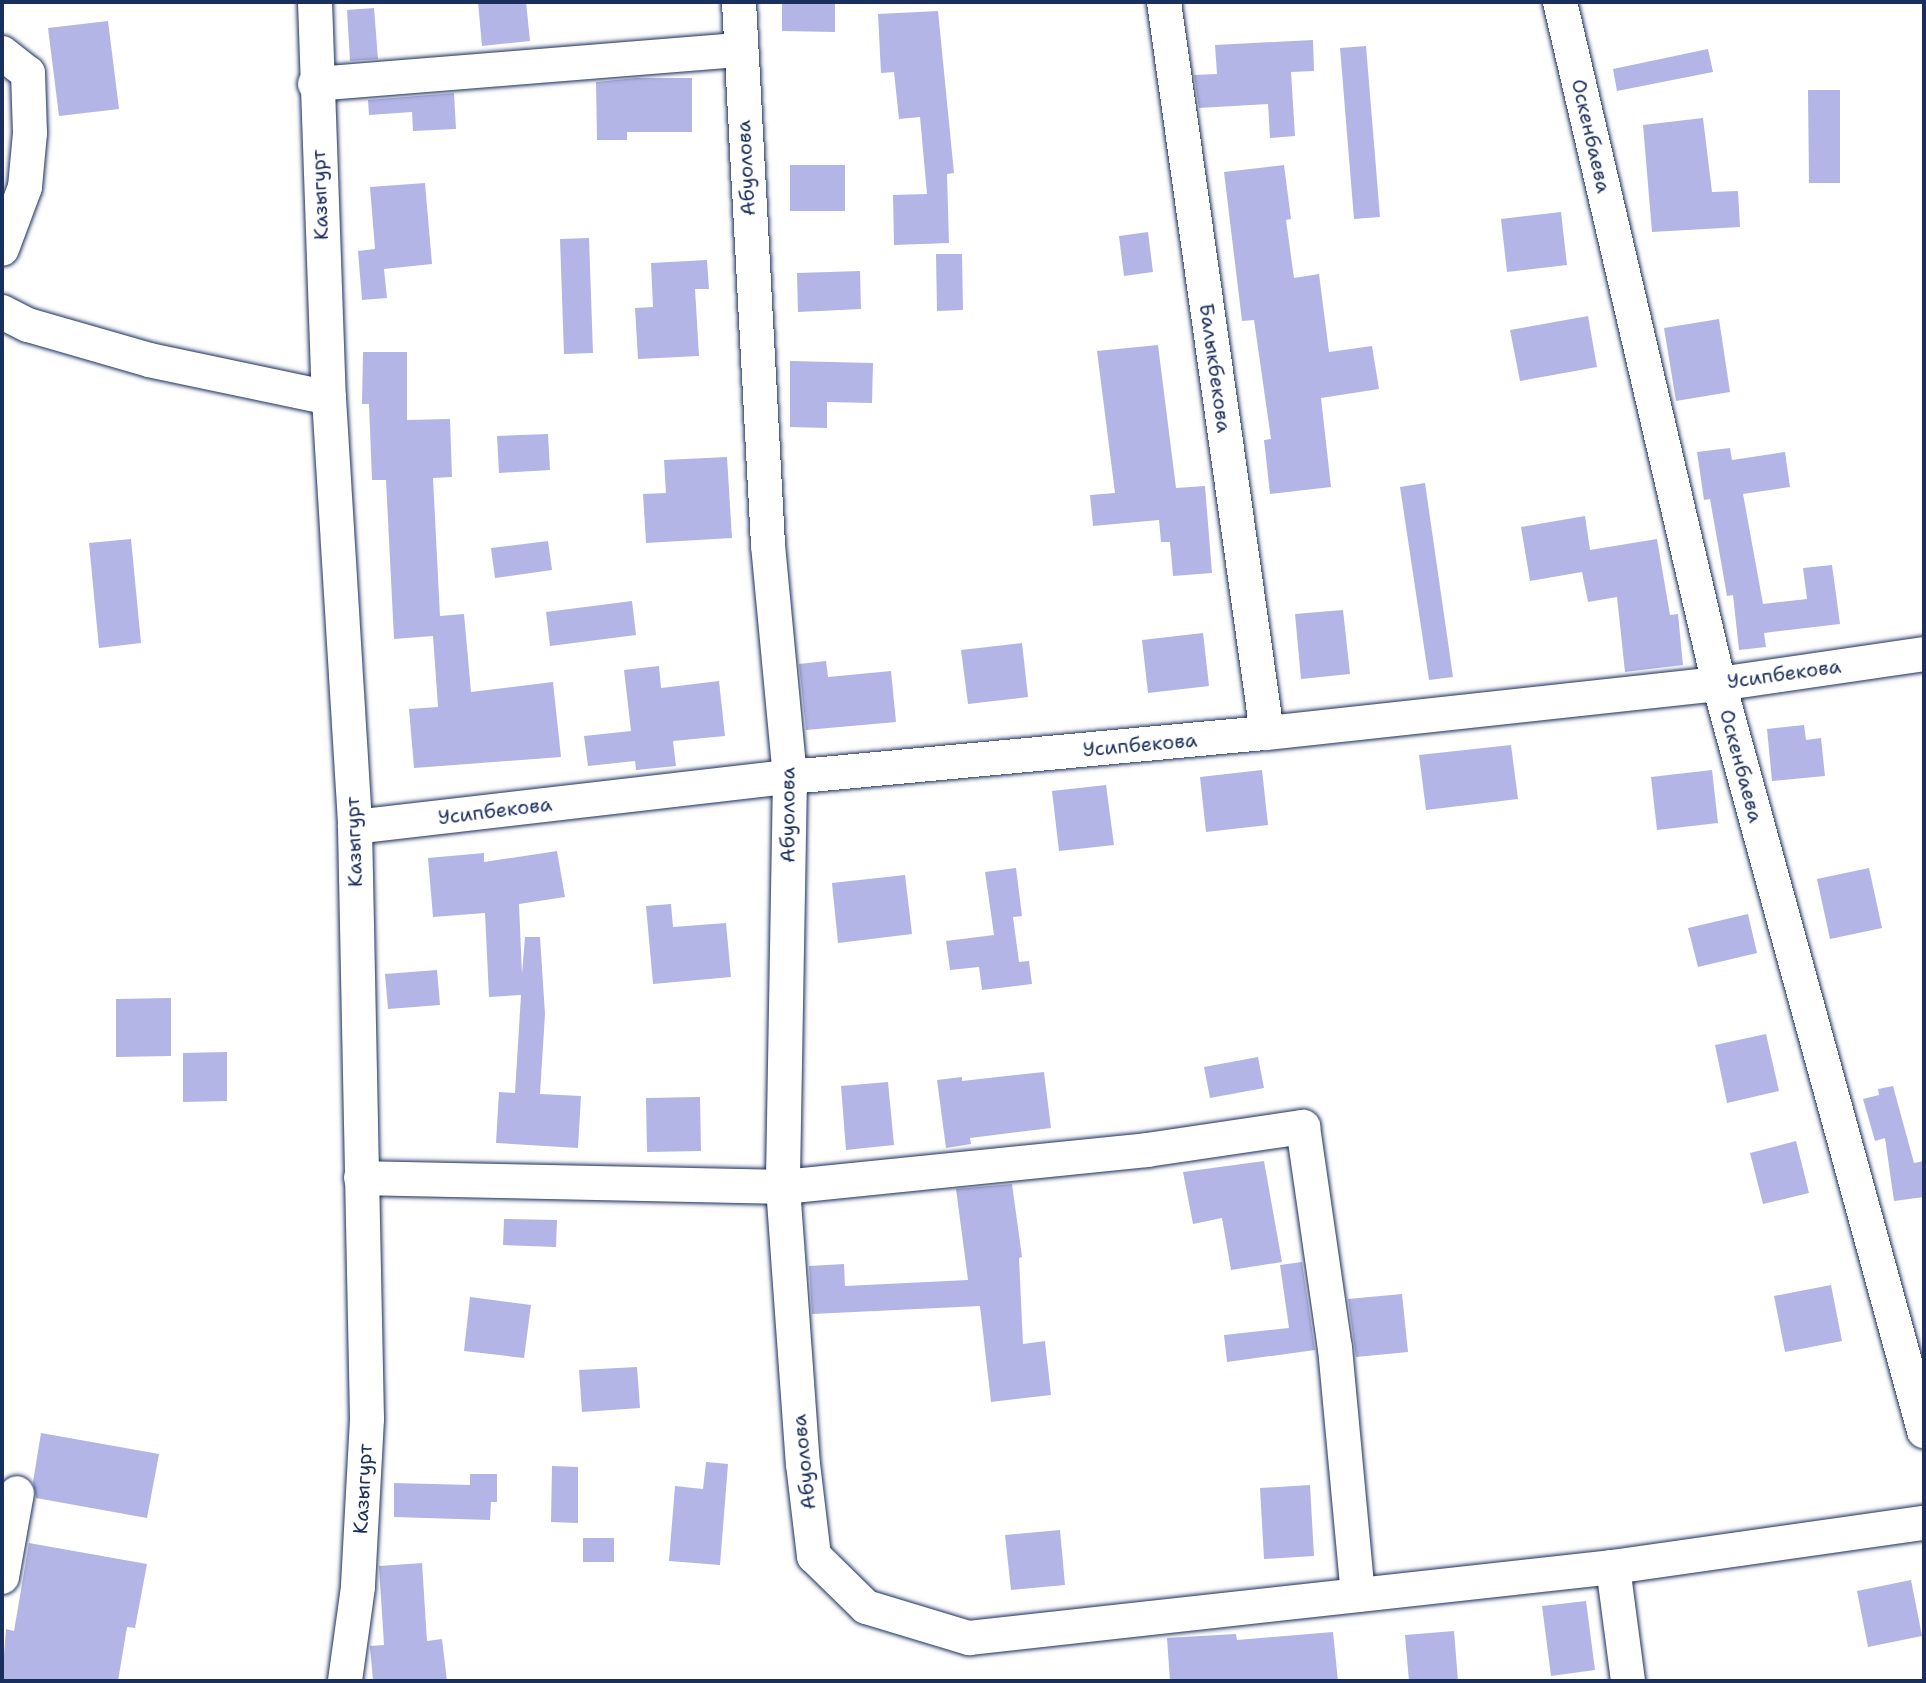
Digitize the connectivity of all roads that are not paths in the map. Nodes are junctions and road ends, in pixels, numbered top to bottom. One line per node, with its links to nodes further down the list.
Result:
1 (315, 2): 7 (street, Казыгурт)
2 (739, 2): 5 (street, Абуолова)
3 (1164, 2): 13 (street, Балыкбекова)
4 (1560, 2): 12 (street, Оскенбаева)
5 (740, 50): 7 (street); 14 (street, Абуолова)
6 (2, 53): 8 (street)
7 (315, 84): 10 (street, Казыгурт)
8 (2, 249)
9 (2, 312): 10 (street)
10 (329, 398): 15 (street, Казыгурт)
11 (1924, 654): 12 (street, Усипбекова)
12 (1719, 684): 13 (street, Усипбекова); 18 (street, Оскенбаева)
13 (1267, 733): 14 (street, Усипбекова)
14 (790, 777): 15 (street, Усипбекова); 17 (street, Абуолова)
15 (355, 827): 16 (street, Казыгурт)
16 (361, 1178): 17 (street); 24 (street, Казыгурт)
17 (783, 1187): 23 (street, Абуолова); 23 (street)
18 (1924, 1431)
19 (17, 1493): 22 (street)
20 (1924, 1523): 21 (street)
21 (1613, 1567): 23 (street); 25 (street)
22 (2, 1577)
23 (1358, 1595)
24 (345, 1681)
25 (1628, 1681)

